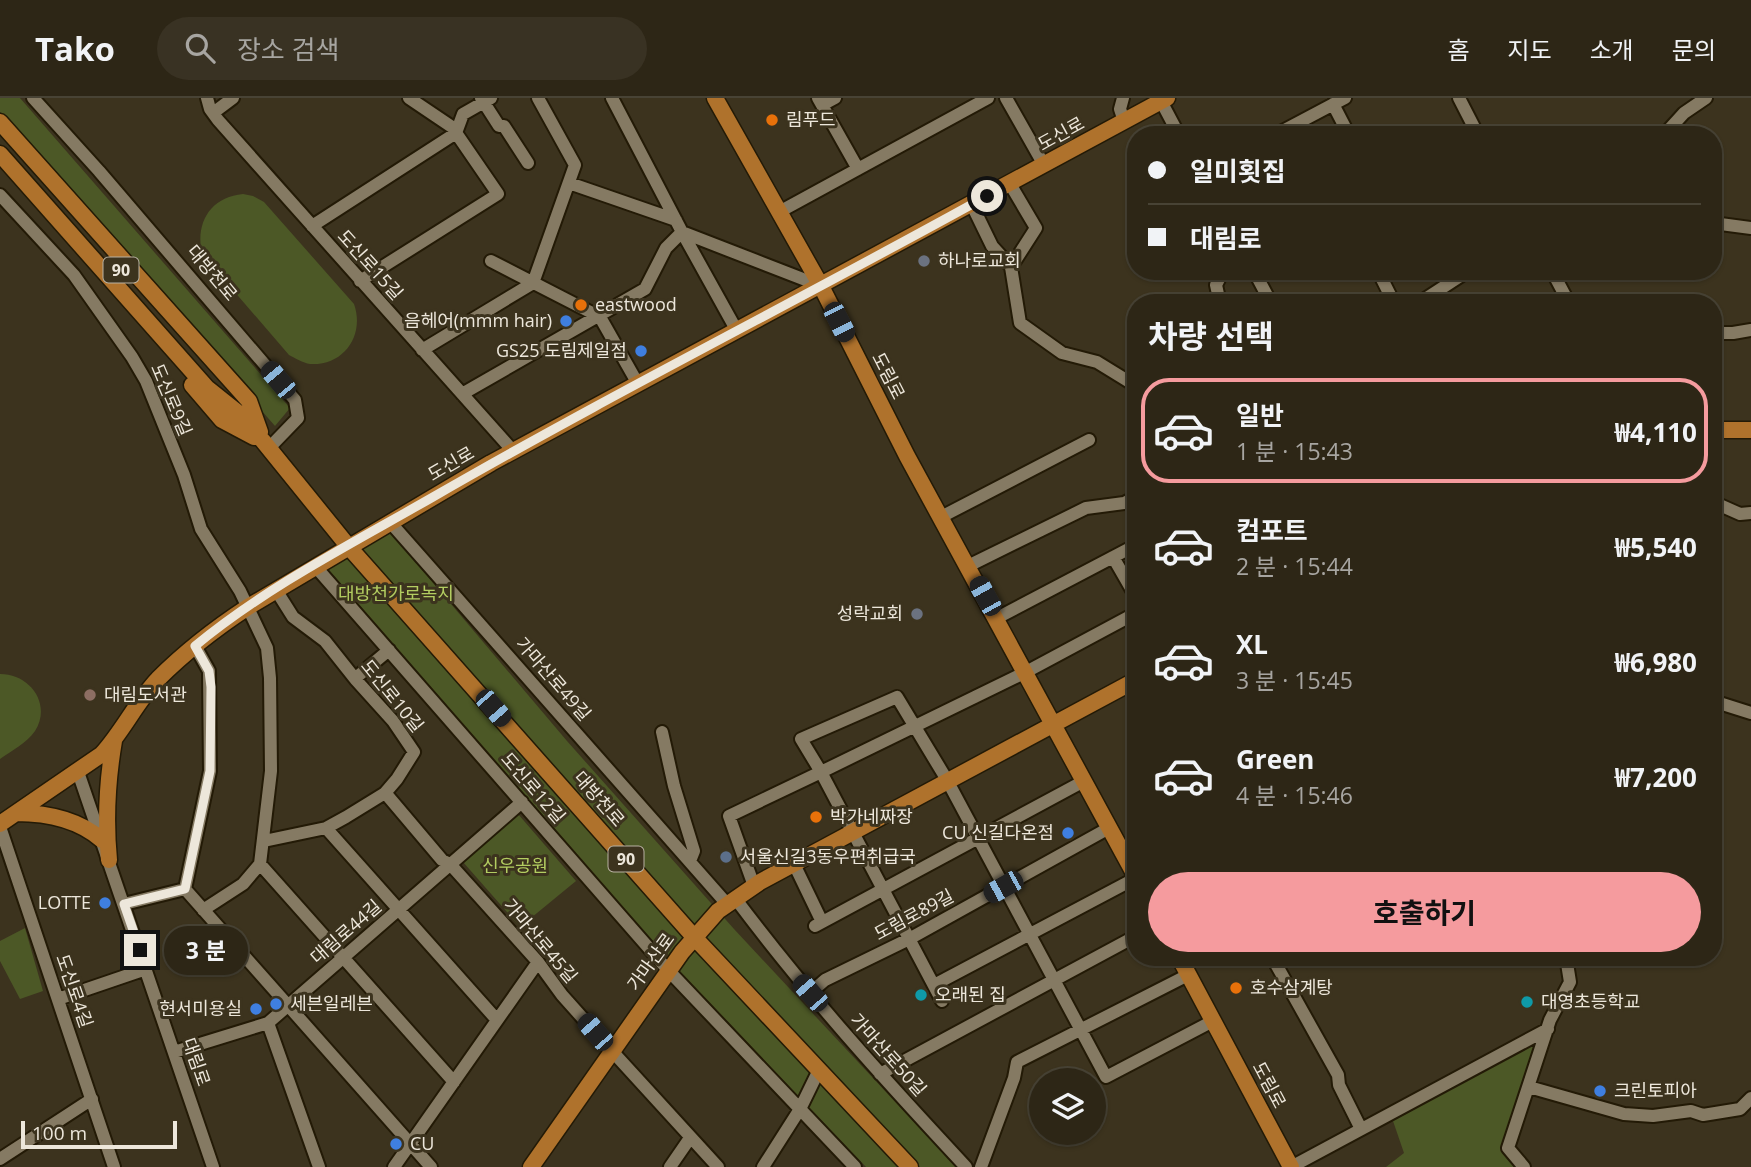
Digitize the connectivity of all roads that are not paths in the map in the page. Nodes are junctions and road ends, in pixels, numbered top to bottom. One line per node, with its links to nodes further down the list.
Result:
1 (33, 98): 61 (street, 대방천로)
2 (207, 98): 18 (street, 도신로15길)
3 (233, 98): 18 (street)
4 (409, 98): 27 (street)
5 (538, 98): 33 (street)
6 (612, 98): 40 (street)
7 (715, 98): 37 (main road, 도림로)
8 (835, 98): 17 (street)
9 (988, 98): 32 (street)
10 (1006, 98): 30 (street)
11 (1123, 98): 19 (street)
12 (1459, 98): 24 (street)
13 (1706, 98): 25 (street)
14 (485, 99): 27 (street); 29 (street)
15 (1164, 100): 19 (main road, 도신로); 21 (street)
16 (1339, 101): 22 (street); 23 (street)
17 (820, 102): 32 (street)
18 (213, 113): 39 (street, 도신로15길)
19 (1124, 121): 30 (main road, 도신로)
20 (0, 122): 61 (main road)
21 (1176, 126)
22 (1292, 126)
23 (1346, 126)
24 (1473, 126)
25 (1672, 126)
26 (0, 132): 57 (main road, 대방천로 / 90)
27 (456, 133): 39 (street); 45 (street)
28 (0, 154): 57 (main road, 대방천로 / 90)
29 (528, 163)
30 (1044, 165): 34 (main road, 도신로)
31 (0, 166): 61 (main road)
32 (858, 169): 37 (street)
33 (569, 183): 40 (street); 46 (street)
34 (1010, 184): 36 (main road, 도신로); 43 (street)
35 (0, 195): 75 (street, 도신로9길)
36 (972, 205): 43 (street); 47 (main road, 도신로)
37 (779, 212): 47 (main road, 도림로)
38 (1722, 224): 41 (street)
39 (312, 226): 45 (street, 도신로15길)
40 (679, 226): 47 (street); 49 (street); 51 (street)
41 (1751, 228)
42 (491, 261): 46 (street)
43 (1011, 267): 54 (street)
44 (1454, 280): 48 (street)
45 (360, 281): 53 (street, 도신로15길)
46 (533, 282): 49 (street); 53 (street)
47 (821, 286): 51 (main road, 도신로); 66 (main road, 도림로)
48 (1433, 294)
49 (600, 317): 55 (street); 56 (street)
50 (1751, 330): 52 (street)
51 (737, 331): 55 (main road, 도신로)
52 (1722, 333)
53 (422, 350): 56 (street, 도신로15길)
54 (1127, 380)
55 (638, 384): 62 (main road, 도신로)
56 (462, 394): 62 (street, 도신로15길)
57 (237, 412): 61 (main road, 대방천로 / 90)
58 (1722, 430): 59 (main road)
59 (1751, 430)
60 (1088, 440): 66 (street)
61 (266, 445): 68 (main road, 대방천로 / 90)
62 (513, 451): 67 (main road, 도신로)
63 (1127, 502): 72 (street)
64 (1722, 506): 65 (street)
65 (1751, 513)
66 (941, 517): 72 (main road, 도림로)
67 (390, 522): 68 (main road, 도신로); 104 (street, 가마산로49길)
68 (348, 546): 71 (main road, 도신로); 119 (main road, 대방천로 / 90)
69 (1127, 550): 70 (street)
70 (1114, 557): 73 (street); 76 (street)
71 (315, 566): 74 (main road, 도신로); 79 (street, 도신로12길)
72 (968, 566): 76 (main road, 도림로)
73 (1127, 581)
74 (276, 590): 75 (main road, 도신로); 81 (street, 도신로10길)
75 (248, 607): 78 (main road, 도신로); 102 (street, 도신로9길)
76 (997, 618): 80 (main road, 도림로)
77 (1127, 618): 80 (street)
78 (195, 646): 88 (main road, 도신로); 112 (street)
79 (388, 649): 81 (street); 94 (street, 도신로12길)
80 (1026, 672): 85 (main road, 도림로); 86 (street)
81 (355, 680): 93 (street, 도신로10길)
82 (1127, 685): 85 (main road, 가마산로)
83 (1722, 704): 84 (street)
84 (1751, 713)
85 (1054, 724): 91 (main road, 가마산로); 92 (main road, 도림로)
86 (914, 726): 90 (street); 90 (street); 91 (street)
87 (662, 732): 104 (street)
88 (115, 740): 89 (main road, 도신로); 103 (main road)
89 (78, 772): 95 (main road, 도신로); 101 (street, 대림로)
90 (821, 772): 99 (street); 110 (street)
91 (947, 780): 99 (main road, 가마산로); 100 (street)
92 (1084, 781): 98 (main road, 도림로); 100 (street)
93 (387, 791): 97 (street, 도신로10길); 107 (street, 가마산로45길)
94 (522, 802): 107 (street, 대림로44길); 128 (street, 도신로12길)
95 (16, 813): 96 (main road, 도신로); 101 (main road)
96 (0, 825): 133 (street, 도신로4길)
97 (326, 828): 102 (street, 도신로10길); 116 (street)
98 (1109, 828): 105 (main road, 도림로); 111 (street, 도림로89길)
99 (853, 832): 108 (main road, 가마산로); 113 (street)
100 (978, 839): 111 (street); 113 (street)
101 (102, 840): 103 (street, 대림로)
102 (264, 841): 106 (street, 도신로9길)
103 (109, 860): 115 (street, 대림로)
104 (690, 861): 114 (street, 가마산로49길)
105 (1127, 861)
106 (260, 864): 117 (street); 122 (street)
107 (450, 864): 116 (street, 대림로44길); 123 (street, 가마산로45길)
108 (794, 864): 110 (main road, 가마산로); 113 (street)
109 (1127, 882): 118 (street)
110 (754, 886): 114 (main road, 가마산로)
111 (1003, 887): 118 (street); 120 (street, 도림로89길)
112 (185, 889): 115 (street); 117 (street)
113 (883, 890): 120 (street)
114 (731, 901): 119 (main road, 가마산로); 132 (street, 가마산로50길)
115 (124, 904): 127 (street, 대림로)
116 (399, 909): 122 (street, 대림로44길); 136 (street)
117 (203, 910): 135 (street)
118 (1028, 933): 130 (street); 131 (street)
119 (694, 937): 128 (main road, 가마산로); 143 (main road, 대방천로 / 90)
120 (909, 939): 131 (street); 132 (street, 도림로89길)
121 (1127, 941): 130 (street)
122 (343, 957): 135 (street, 대림로44길); 145 (street)
123 (538, 961): 136 (street); 141 (street, 가마산로45길)
124 (1184, 966): 129 (main road, 도림로)
125 (1277, 966): 150 (street)
126 (1567, 966): 139 (street)
127 (146, 969): 133 (street); 142 (street, 대림로)
128 (668, 970): 141 (main road, 가마산로); 149 (street, 도신로12길)
129 (1188, 975): 137 (main road, 도림로); 140 (street)
130 (1054, 981): 140 (street); 144 (street)
131 (934, 985): 134 (street)
132 (810, 993): 144 (street, 가마산로50길)
133 (58, 999): 148 (street, 도신로4길)
134 (942, 1001)
135 (288, 1006): 138 (street, 대림로44길); 152 (street)
136 (497, 1020): 145 (street)
137 (1213, 1021): 140 (street); 167 (main road, 도림로)
138 (268, 1023): 142 (street, 대림로44길); 156 (street)
139 (1548, 1029): 146 (street); 150 (street)
140 (1080, 1030): 166 (street)
141 (611, 1051): 151 (street, 가마산로45길); 159 (main road, 가마산로)
142 (174, 1052): 155 (street, 대림로)
143 (819, 1070): 149 (street); 164 (main road, 대방천로 / 90)
144 (880, 1074): 165 (street, 가마산로50길)
145 (454, 1082): 152 (street)
146 (1529, 1087): 147 (street); 168 (street)
147 (1751, 1098)
148 (92, 1099): 153 (street); 154 (street, 도신로4길)
149 (800, 1109): 162 (street); 163 (street, 도신로12길)
150 (1360, 1129): 167 (street)
151 (690, 1138): 160 (street); 161 (street, 가마산로45길)
152 (411, 1143): 157 (street); 158 (street)
153 (0, 1159)
154 (114, 1167)
155 (213, 1167)
156 (319, 1167)
157 (394, 1167)
158 (431, 1167)
159 (531, 1167)
160 (670, 1167)
161 (718, 1167)
162 (763, 1167)
163 (855, 1167)
164 (909, 1167)
165 (966, 1167)
166 (981, 1167)
167 (1291, 1167)
168 (1524, 1167)

